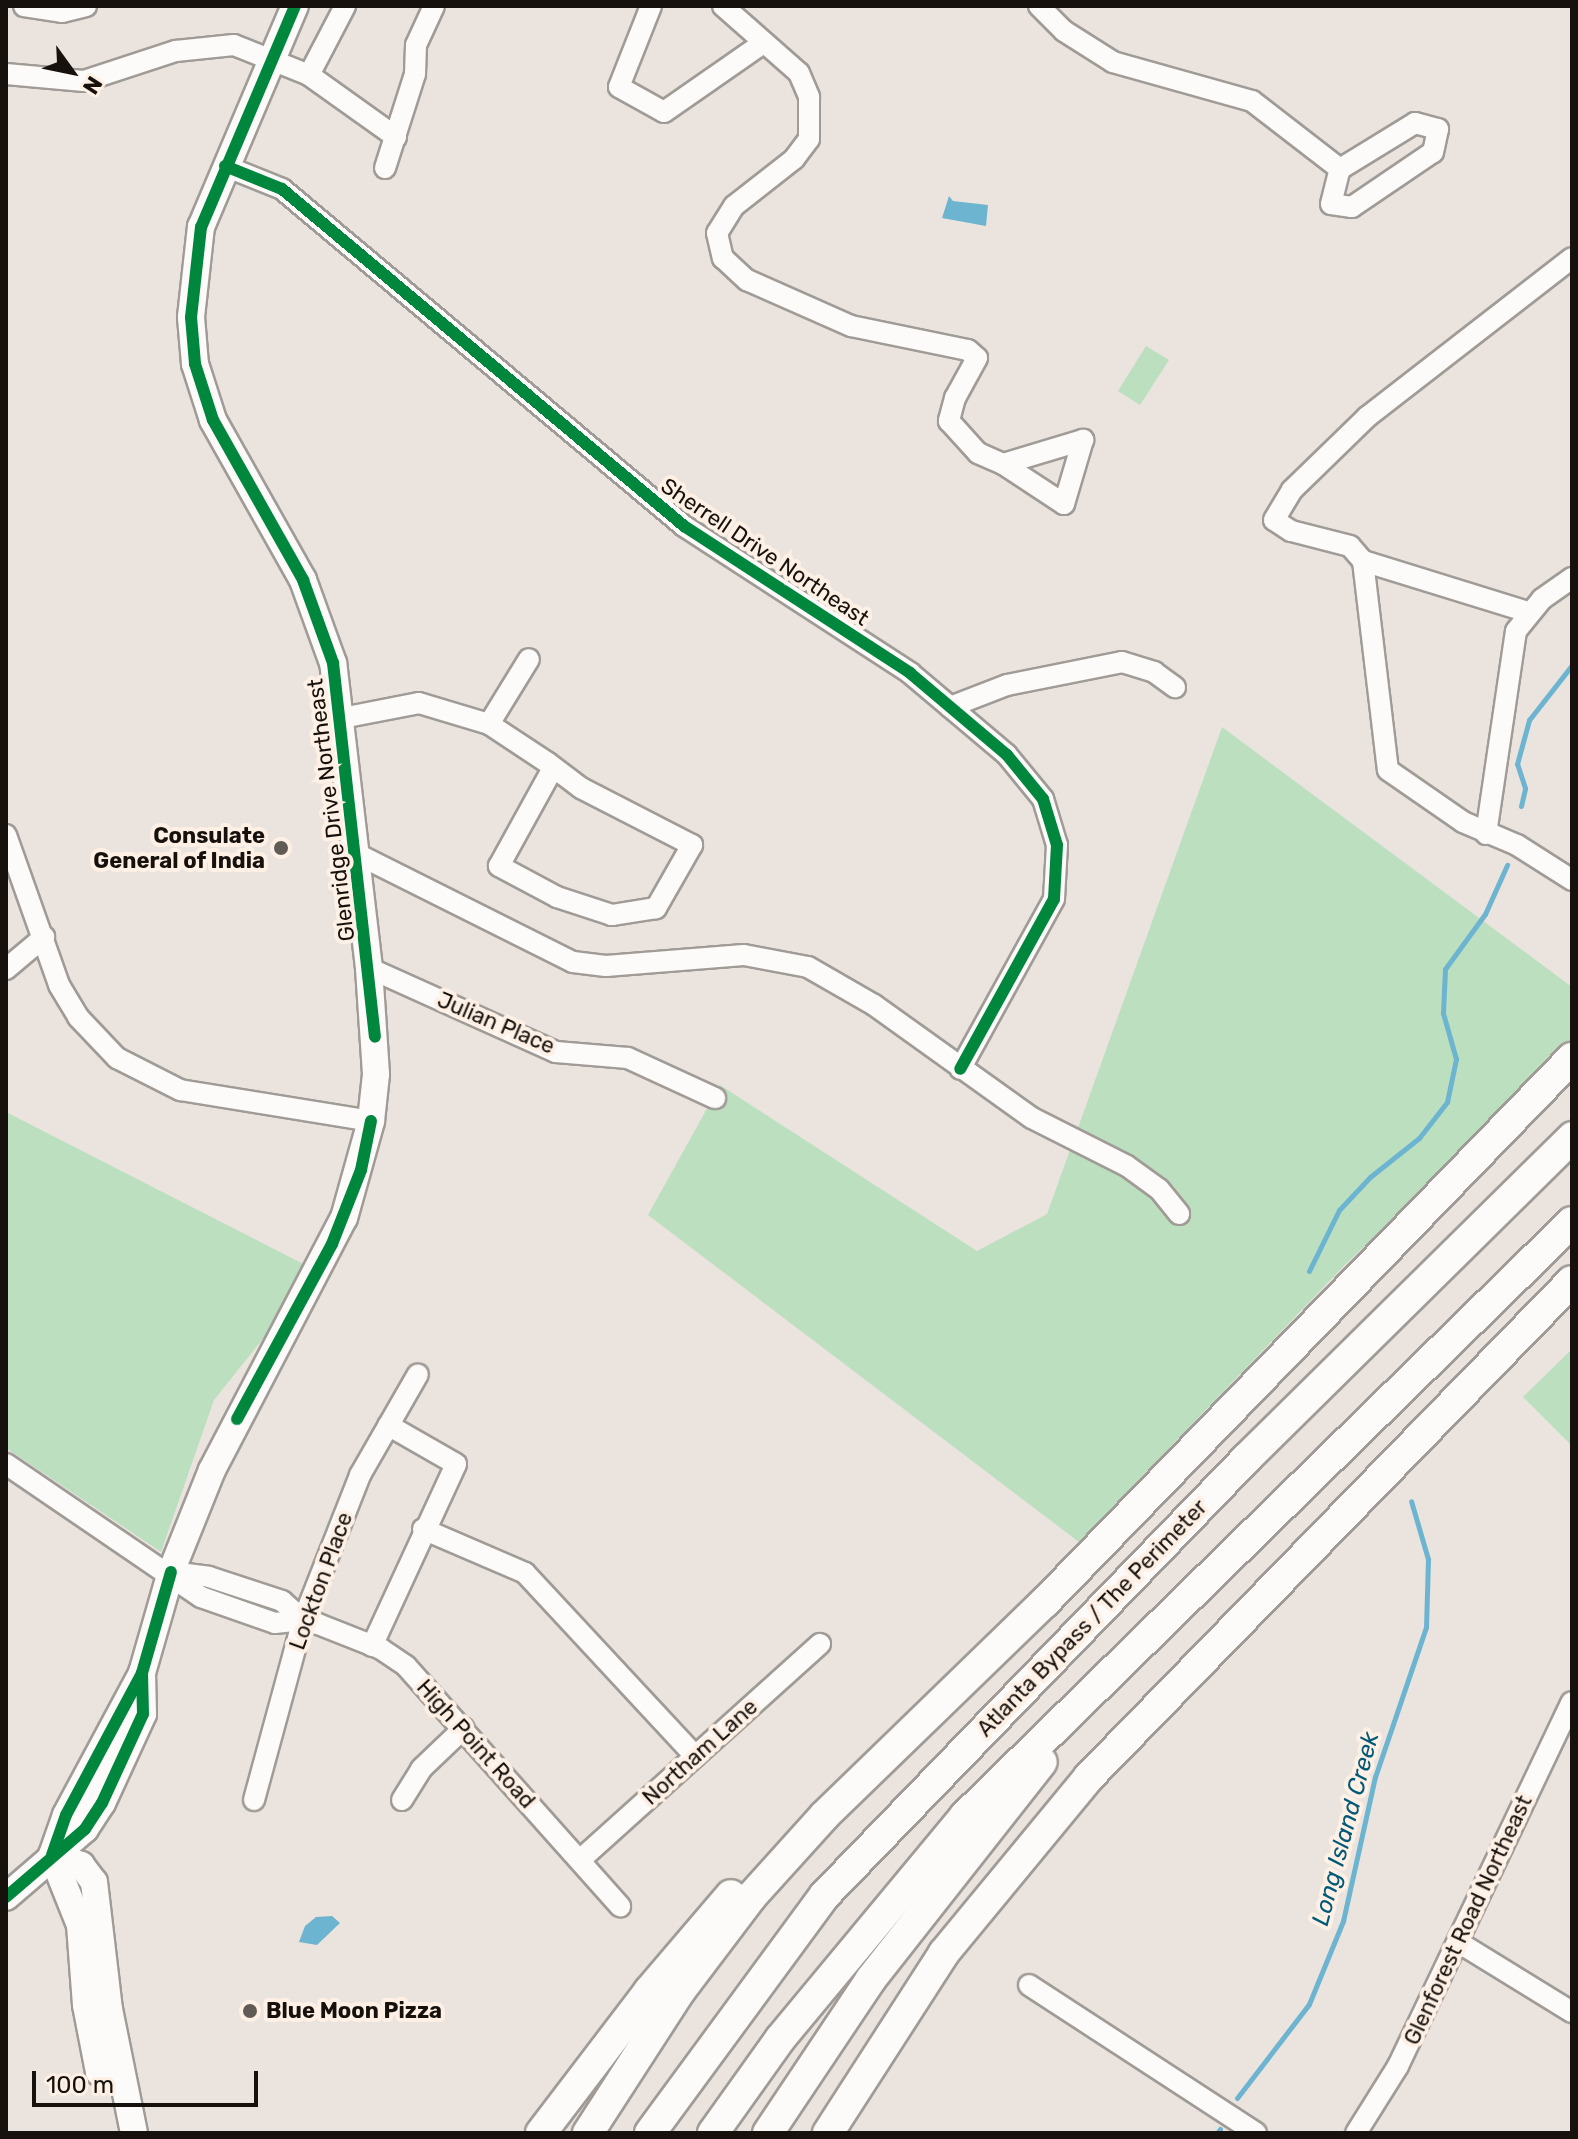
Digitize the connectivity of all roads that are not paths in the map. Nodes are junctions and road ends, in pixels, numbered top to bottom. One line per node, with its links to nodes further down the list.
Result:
1 (24, 6): 2 (street)
2 (86, 6)
3 (295, 6): 10 (main road, Glenridge Drive Northeast)
4 (345, 6): 12 (street)
5 (434, 6): 13 (street)
6 (651, 6): 9 (street)
7 (723, 6): 9 (street)
8 (1039, 6): 16 (street)
9 (762, 44): 18 (street)
10 (270, 56): 11 (street); 12 (street); 14 (main road, Glenridge Drive Northeast)
11 (6, 74)
12 (309, 75): 13 (street)
13 (396, 137): 15 (street)
14 (225, 166): 24 (street, Sherrell Drive Northeast); 25 (main road, Glenridge Drive Northeast)
15 (385, 168)
16 (1340, 169): 16 (street)
17 (1572, 258): 19 (street)
18 (1003, 464)
19 (1363, 561): 21 (street); 28 (street)
20 (1572, 578): 21 (street)
21 (1528, 612): 28 (street)
22 (529, 659): 26 (street)
23 (1175, 687): 24 (street)
24 (950, 707): 36 (street, Sherrell Drive Northeast)
25 (342, 718): 26 (street); 30 (main road, Glenridge Drive Northeast)
26 (489, 724): 27 (street)
27 (553, 768): 27 (street)
28 (1486, 834): 31 (street)
29 (6, 835): 32 (street)
30 (357, 854): 33 (main road, Glenridge Drive Northeast); 36 (street)
31 (1572, 880)
32 (44, 937): 34 (street); 38 (street)
33 (369, 968): 37 (street, Julian Place); 38 (main road, Glenridge Drive Northeast)
34 (6, 969)
35 (1572, 1058): 52 (highway)
36 (960, 1069): 40 (street)
37 (715, 1098)
38 (371, 1121): 47 (main road, Glenridge Drive Northeast)
39 (1572, 1137): 69 (highway, Atlanta Bypass / The Perimeter)
40 (1179, 1214)
41 (1572, 1222): 48 (highway, Atlanta Bypass / The Perimeter)
42 (1572, 1281): 65 (highway)
43 (418, 1374): 44 (street, Lockton Place)
44 (388, 1425): 46 (street); 49 (street, Lockton Place)
45 (6, 1464): 47 (street, High Point Road)
46 (423, 1529): 51 (street); 55 (street)
47 (171, 1572): 49 (street, High Point Road); 58 (main road, Glenridge Drive Northeast)
48 (1170, 1613): 70 (highway, Atlanta Bypass / The Perimeter); 71 (highway)
49 (303, 1620): 51 (street, High Point Road); 56 (street, Lockton Place)
50 (820, 1644): 55 (street, Northam Lane)
51 (372, 1646): 54 (street, High Point Road)
52 (983, 1664): 67 (highway); 68 (highway)
53 (1572, 1702): 62 (street, Glenforest Road Northeast)
54 (464, 1728): 57 (street); 59 (street, High Point Road)
55 (695, 1756): 59 (street, Northam Lane)
56 (254, 1800)
57 (402, 1800)
58 (52, 1855): 60 (main road, Glenridge Drive Northeast); 66 (main road)
59 (580, 1860): 61 (street, High Point Road)
60 (6, 1897)
61 (620, 1906)
62 (1458, 1942): 64 (street); 73 (street, Glenforest Road Northeast)
63 (1029, 1985): 72 (street)
64 (1572, 2012)
65 (831, 2129)
66 (134, 2133)
67 (541, 2133)
68 (588, 2133)
69 (650, 2133)
70 (713, 2133)
71 (768, 2133)
72 (1256, 2133)
73 (1356, 2133)

